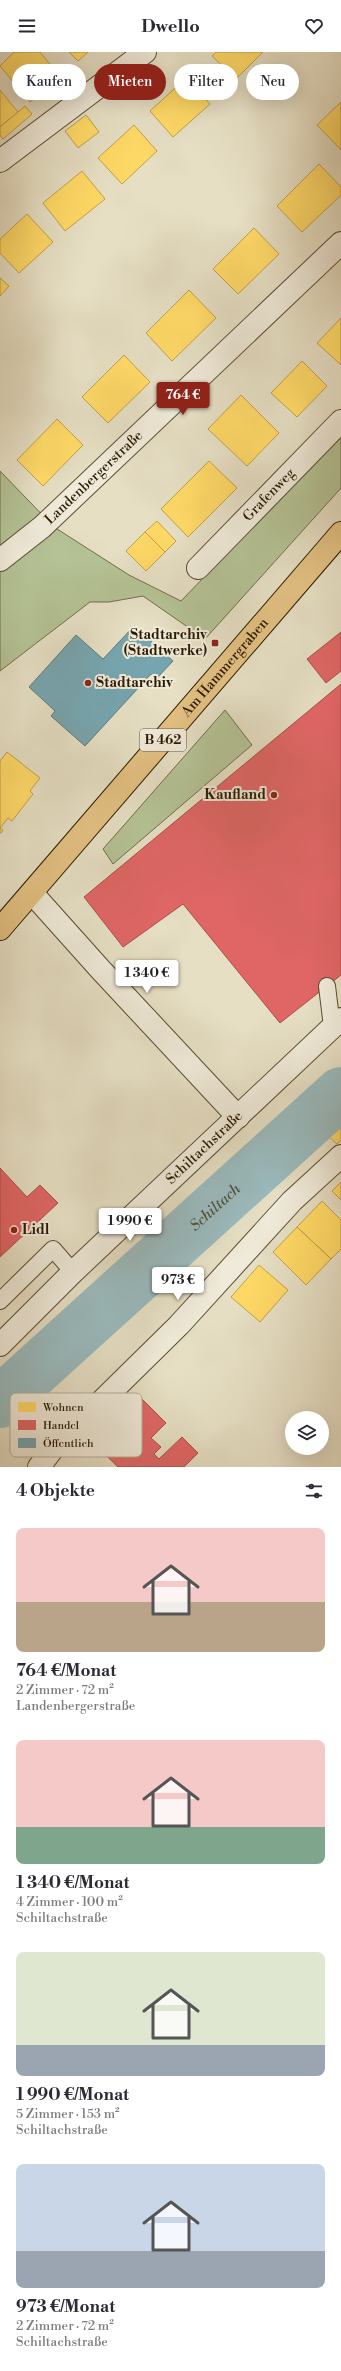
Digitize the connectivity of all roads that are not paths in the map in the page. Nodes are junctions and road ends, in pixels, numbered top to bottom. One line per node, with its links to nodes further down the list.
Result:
1 (145, 52): 2 (street)
2 (0, 161)
3 (341, 243): 6 (street, Landenbergerstraße)
4 (341, 421): 7 (street, Grafenweg)
5 (341, 534): 8 (main road, Am Hammergraben / B 462)
6 (0, 560)
7 (198, 568)
8 (32, 893): 9 (main road, Am Hammergraben / B 462); 12 (street)
9 (0, 929)
10 (328, 986): 11 (lane)
11 (336, 1023): 12 (street, Schiltachstraße)
12 (238, 1116): 14 (street, Schiltachstraße)
13 (341, 1156): 17 (street)
14 (74, 1272): 15 (lane); 16 (street, Schiltachstraße)
15 (0, 1301)
16 (0, 1345)
17 (110, 1393)
18 (46, 1457): 19 (street)
19 (39, 1467)

